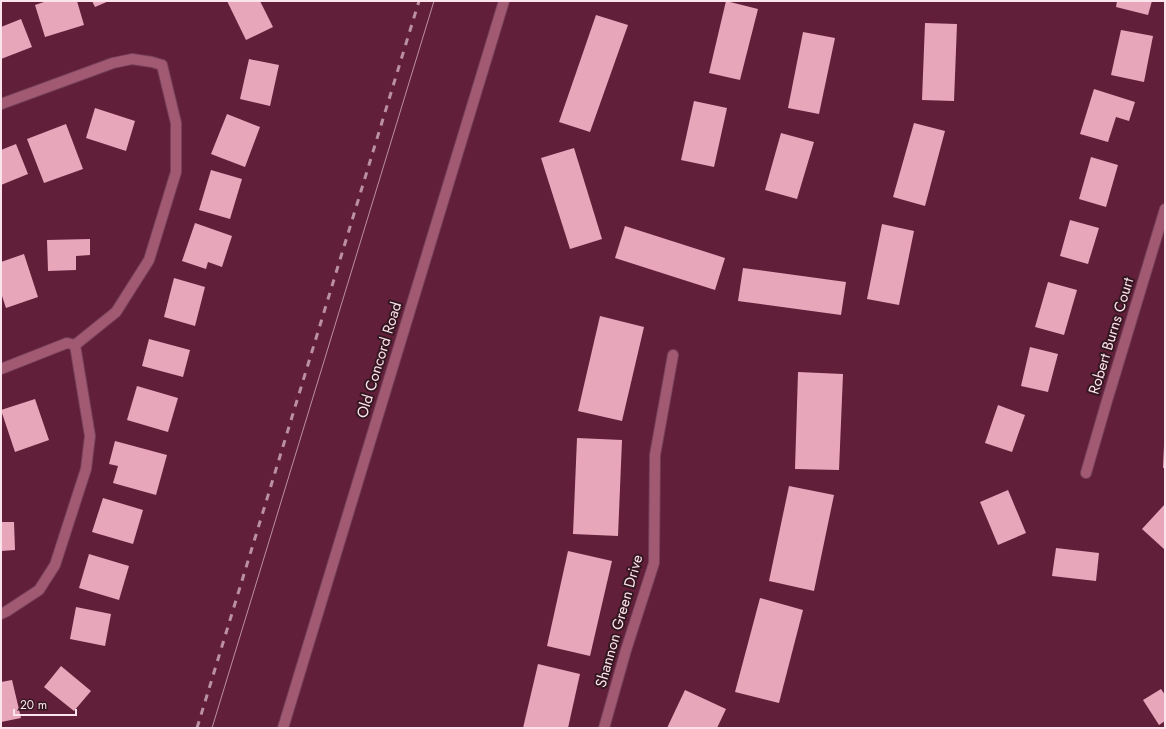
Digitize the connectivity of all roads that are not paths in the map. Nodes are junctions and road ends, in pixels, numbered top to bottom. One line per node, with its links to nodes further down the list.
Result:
1 (504, 1): 9 (street, Old Concord Road)
2 (1, 104): 4 (street)
3 (1165, 209): 7 (street, Robert Burns Court)
4 (75, 345): 6 (street); 8 (street)
5 (673, 355): 10 (street, Shannon Green Drive)
6 (1, 369)
7 (1086, 473)
8 (4, 613)
9 (283, 728)
10 (604, 728)

